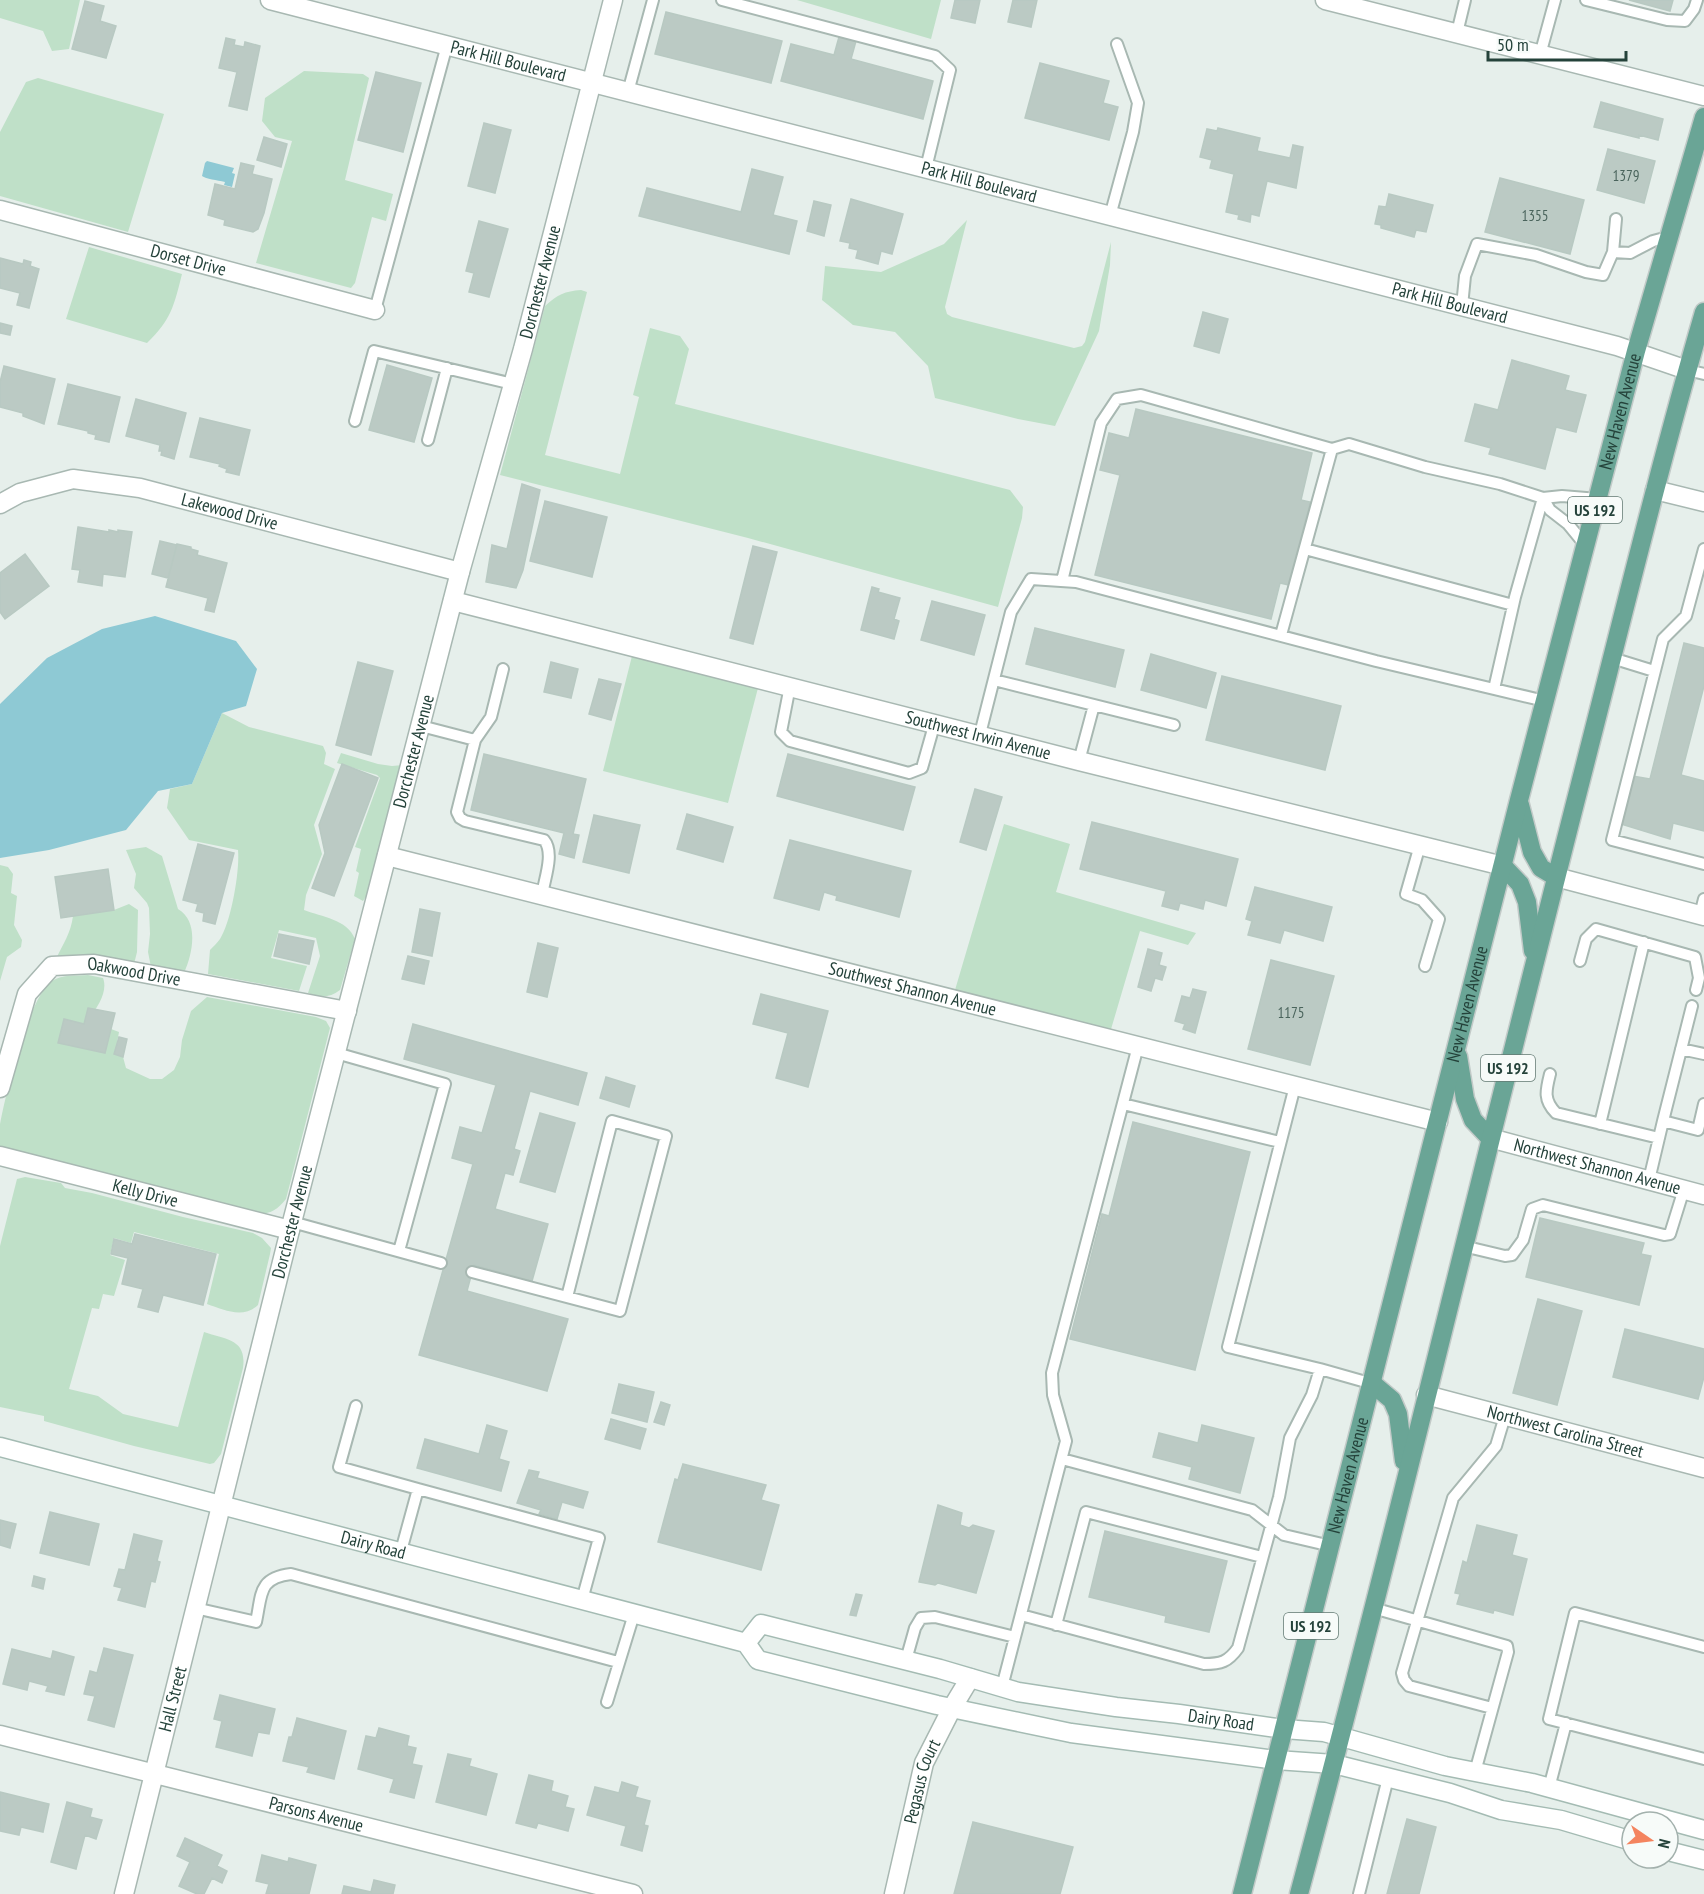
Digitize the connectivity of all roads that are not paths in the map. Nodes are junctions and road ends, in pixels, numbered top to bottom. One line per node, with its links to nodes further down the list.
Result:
1 (270, 0): 13 (street, Park Hill Boulevard)
2 (613, 0): 15 (street, Dorchester Avenue)
3 (653, 0): 16 (lane)
4 (722, 0): 19 (lane)
5 (1325, 0): 10 (street)
6 (1465, 0): 11 (lane)
7 (1556, 0): 14 (lane)
8 (1586, 0): 9 (lane)
9 (1697, 0)
10 (1354, 4): 11 (street)
11 (1457, 33): 14 (street)
12 (1117, 44): 21 (lane)
13 (447, 45): 15 (street, Park Hill Boulevard); 26 (lane)
14 (1540, 55): 17 (street)
15 (591, 82): 16 (street, Park Hill Boulevard); 31 (street, Dorchester Avenue)
16 (627, 92): 19 (street, Park Hill Boulevard)
17 (1704, 96)
18 (1704, 117): 23 (main road, New Haven Avenue / US 192)
19 (926, 168): 21 (street, Park Hill Boulevard)
20 (0, 210): 26 (street, Dorset Drive)
21 (1110, 216): 25 (street, Park Hill Boulevard)
22 (1616, 219): 24 (lane)
23 (1668, 237): 24 (lane); 28 (main road, New Haven Avenue / US 192)
24 (1613, 252): 25 (lane)
25 (1462, 306): 28 (street, Park Hill Boulevard)
26 (375, 310)
27 (1704, 312): 30 (main road, US 192)
28 (1636, 351): 30 (street, Park Hill Boulevard); 37 (main road, New Haven Avenue / US 192)
29 (447, 368): 31 (lane); 32 (lane); 33 (lane)
30 (1696, 372): 35 (main road, US 192)
31 (513, 384): 43 (street, Dorchester Avenue)
32 (355, 421)
33 (428, 440)
34 (1332, 449): 36 (lane); 41 (lane); 44 (lane)
35 (1655, 490): 38 (street); 48 (main road, US 192)
36 (1543, 498): 37 (lane); 40 (lane); 46 (lane)
37 (1598, 499): 40 (main road, New Haven Avenue / US 192)
38 (1704, 502)
39 (0, 504): 43 (street, Lakewood Drive)
40 (1586, 546): 54 (main road, New Haven Avenue / US 192)
41 (1305, 549): 46 (lane); 47 (lane)
42 (1704, 549): 50 (lane)
43 (460, 572): 45 (street, Dorchester Avenue)
44 (1062, 581): 47 (lane); 51 (lane)
45 (453, 601): 52 (street, Southwest Irwin Avenue); 58 (street, Dorchester Avenue)
46 (1513, 605): 53 (lane)
47 (1281, 635): 53 (lane)
48 (1612, 658): 50 (lane); 67 (main road, US 192)
49 (503, 669): 60 (lane)
50 (1654, 671): 65 (lane)
51 (994, 680): 55 (lane); 59 (lane)
52 (790, 686): 56 (street, Southwest Irwin Avenue); 56 (lane)
53 (1494, 689): 54 (lane)
54 (1545, 701): 62 (main road, New Haven Avenue / US 192)
55 (1094, 705): 57 (lane); 61 (lane)
56 (935, 722): 59 (street, Southwest Irwin Avenue)
57 (1174, 725)
58 (421, 726): 60 (lane); 64 (street, Dorchester Avenue)
59 (980, 734): 61 (street, Southwest Irwin Avenue)
60 (475, 740): 68 (lane)
61 (1079, 761): 63 (street, Southwest Irwin Avenue)
62 (1519, 800): 66 (main road, New Haven Avenue / US 192); 67 (main road)
63 (1420, 845): 66 (street, Southwest Irwin Avenue); 73 (lane)
64 (387, 856): 68 (street, Southwest Shannon Avenue); 76 (street, Dorchester Avenue)
65 (1704, 864)
66 (1503, 866): 72 (main road); 78 (main road, New Haven Avenue / US 192)
67 (1556, 877): 69 (street); 72 (main road, US 192)
68 (542, 896): 77 (street, Southwest Shannon Avenue)
69 (1703, 910)
70 (1644, 942): 71 (lane); 74 (lane); 89 (lane)
71 (1580, 961)
72 (1535, 962): 90 (main road, US 192)
73 (1425, 966)
74 (1696, 990)
75 (1692, 1006): 79 (lane)
76 (347, 1011): 80 (street, Dorchester Avenue); 84 (street, Oakwood Drive)
77 (1138, 1046): 83 (street, Southwest Shannon Avenue); 85 (lane)
78 (1457, 1048): 88 (main road, New Haven Avenue / US 192); 90 (main road)
79 (1682, 1049): 81 (lane); 87 (lane)
80 (336, 1053): 97 (street, Dorchester Avenue); 99 (lane)
81 (1704, 1054)
82 (1550, 1074): 89 (lane)
83 (1295, 1086): 88 (street, Southwest Shannon Avenue); 92 (lane)
84 (0, 1088)
85 (1123, 1104): 92 (lane); 109 (lane)
86 (1704, 1104): 87 (lane)
87 (1664, 1121): 91 (lane)
88 (1438, 1122): 104 (main road, New Haven Avenue / US 192)
89 (1600, 1124): 91 (lane)
90 (1490, 1138): 94 (street, Northwest Shannon Avenue); 98 (main road, US 192)
91 (1659, 1138): 94 (lane)
92 (1280, 1142): 103 (lane)
93 (0, 1156): 97 (street, Kelly Drive)
94 (1649, 1180): 95 (street, Northwest Shannon Avenue)
95 (1683, 1189): 96 (street, Northwest Shannon Avenue); 98 (lane)
96 (1704, 1194)
97 (291, 1226): 99 (lane); 113 (street, Dorchester Avenue)
98 (1463, 1246): 105 (main road, US 192)
99 (399, 1251): 100 (lane)
100 (441, 1263)
101 (472, 1272): 102 (lane)
102 (567, 1297): 102 (lane)
103 (1320, 1369): 104 (lane); 114 (lane)
104 (1373, 1384): 111 (main road); 115 (main road, New Haven Avenue / US 192)
105 (1426, 1395): 107 (street, Northwest Carolina Street); 111 (main road, US 192)
106 (356, 1407): 112 (lane)
107 (1505, 1416): 110 (street, Northwest Carolina Street); 123 (lane)
108 (0, 1447): 113 (street, Dairy Road)
109 (1062, 1459): 114 (lane); 122 (lane)
110 (1704, 1468)
111 (1405, 1478): 120 (main road, US 192)
112 (418, 1489): 116 (lane); 118 (lane)
113 (221, 1504): 116 (street, Dairy Road); 119 (street, Hall Street)
114 (1270, 1524): 115 (lane); 117 (lane)
115 (1331, 1546): 136 (main road, New Haven Avenue / US 192)
116 (401, 1551): 118 (street, Dairy Road)
117 (1262, 1557): 124 (lane); 124 (lane)
118 (582, 1600): 121 (street, Dairy Road)
119 (195, 1608): 129 (lane); 143 (street, Hall Street)
120 (1372, 1608): 123 (lane); 138 (main road, US 192)
121 (634, 1614): 126 (street, Dairy Road); 129 (lane)
122 (1021, 1615): 124 (lane); 125 (lane)
123 (1418, 1620): 134 (lane); 134 (lane)
124 (1056, 1625)
125 (1016, 1638): 128 (lane); 131 (lane)
126 (746, 1643): 128 (street, Dairy Road); 133 (street, Dairy Road)
127 (1704, 1647): 135 (lane)
128 (906, 1660): 130 (street, Dairy Road)
129 (618, 1662): 132 (lane)
130 (970, 1678): 131 (street, Dairy Road); 133 (street, Pegasus Court)
131 (1002, 1688): 136 (street, Dairy Road)
132 (607, 1702)
133 (952, 1708): 140 (street, Dairy Road); 152 (street, Pegasus Court)
134 (1492, 1708): 142 (lane)
135 (1566, 1723): 139 (lane); 145 (lane)
136 (1284, 1729): 138 (street, Dairy Road); 140 (main road, New Haven Avenue / US 192)
137 (0, 1735): 143 (street, Parsons Avenue)
138 (1340, 1737): 141 (main road, US 192); 142 (street, Dairy Road)
139 (1704, 1759)
140 (1276, 1760): 141 (street, Dairy Road); 153 (main road, New Haven Avenue / US 192)
141 (1334, 1764): 144 (street, Dairy Road); 154 (main road, US 192)
142 (1475, 1772): 145 (street, Dairy Road)
143 (154, 1773): 150 (street, Hall Street); 151 (street, Parsons Avenue)
144 (1388, 1778): 147 (street, Dairy Road); 155 (lane)
145 (1549, 1788): 146 (street, Dairy Road)
146 (1704, 1830)
147 (1620, 1837)
148 (1680, 1854): 149 (street)
149 (1704, 1860)
150 (124, 1894)
151 (633, 1894)
152 (894, 1894)
153 (1242, 1894)
154 (1299, 1894)
155 (1359, 1894)

